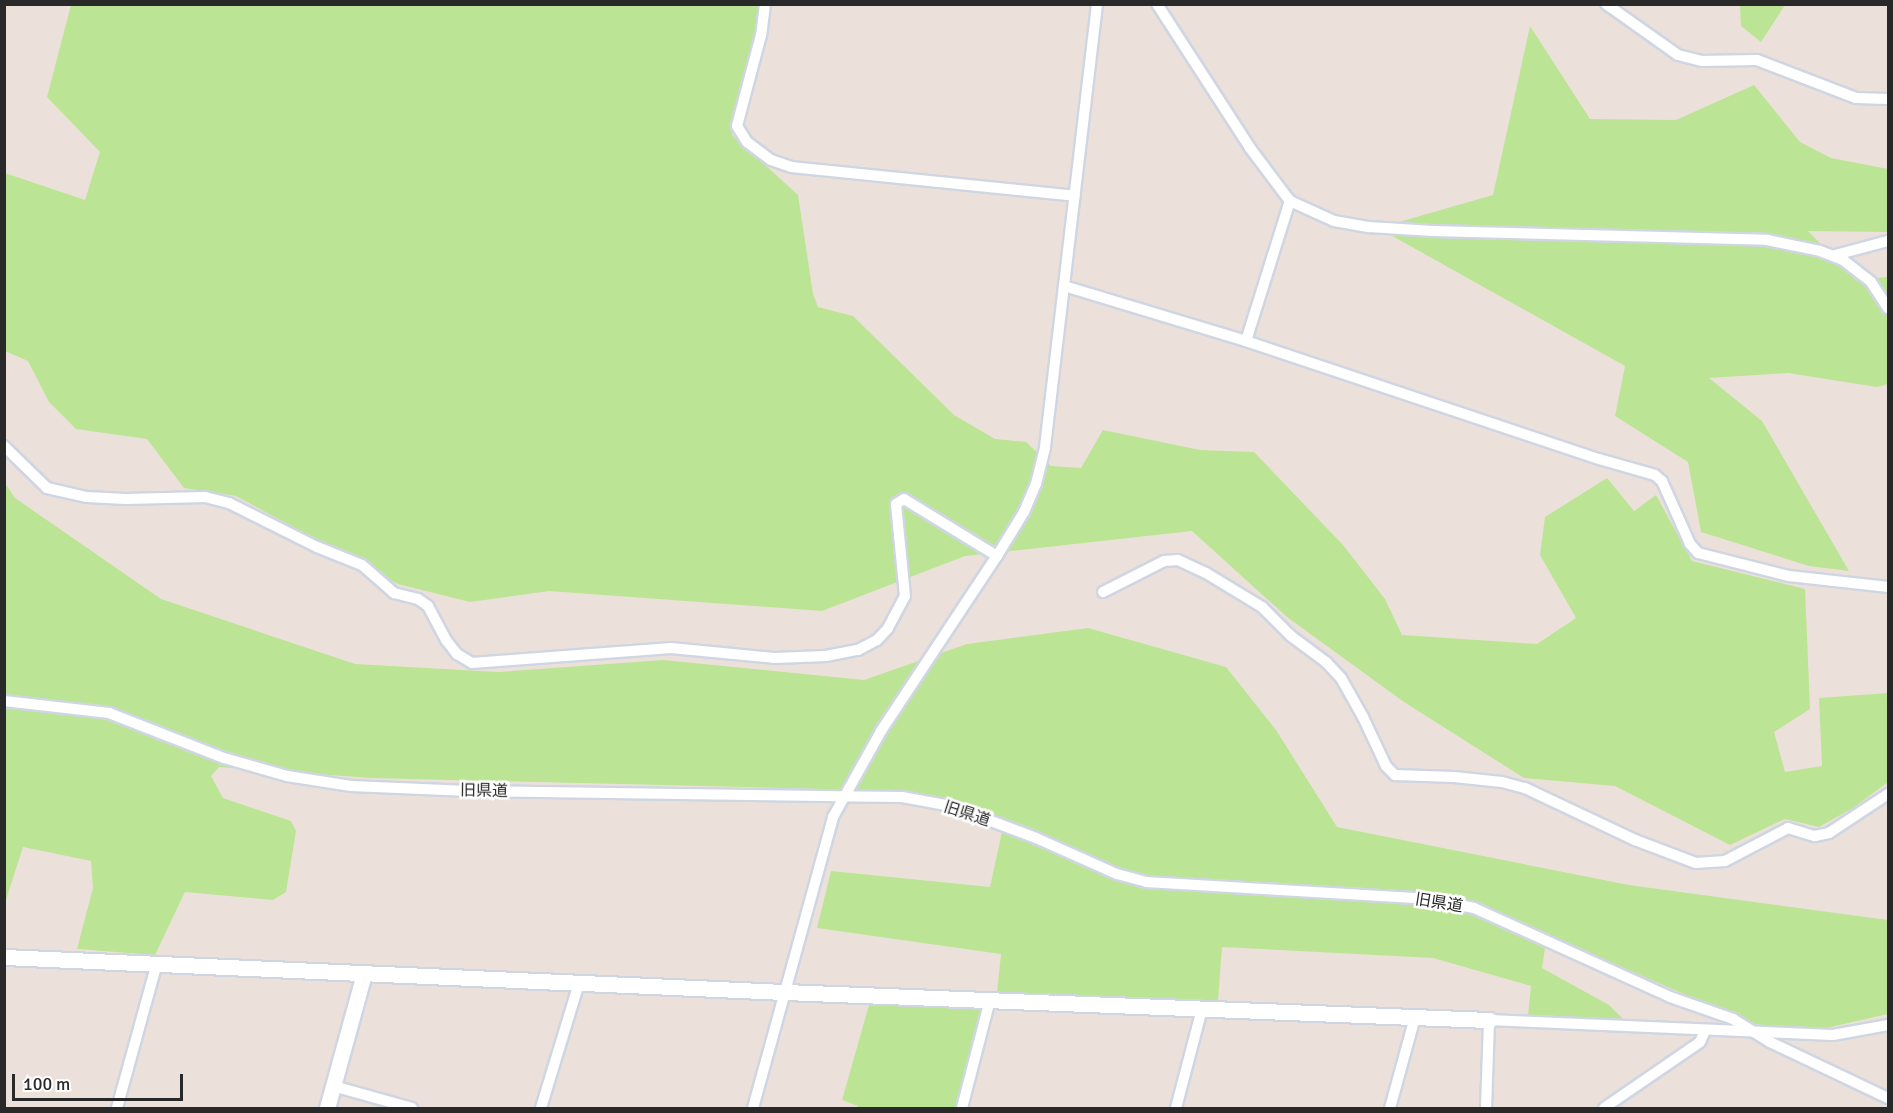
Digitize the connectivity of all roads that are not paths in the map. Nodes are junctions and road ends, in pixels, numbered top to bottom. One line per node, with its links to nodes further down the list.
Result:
1 (765, 4): 6 (street)
2 (1097, 4): 6 (street)
3 (1157, 4): 7 (street)
4 (1606, 4): 5 (street)
5 (1888, 99)
6 (1075, 196): 10 (street)
7 (1290, 201): 9 (street); 12 (street)
8 (1888, 241): 9 (street)
9 (1835, 255): 11 (street)
10 (1064, 286): 12 (street); 14 (street)
11 (1888, 308)
12 (1246, 341): 15 (street)
13 (4, 446): 14 (street)
14 (997, 556): 19 (street)
15 (1888, 587)
16 (1103, 592): 18 (street)
17 (4, 701): 19 (street, 旧県道)
18 (1888, 794)
19 (844, 797): 24 (street); 31 (street, 旧県道)
20 (4, 957): 21 (street)
21 (157, 963): 22 (street); 34 (street)
22 (364, 974): 23 (street); 32 (street)
23 (579, 983): 24 (street); 37 (street)
24 (785, 992): 25 (street); 38 (street)
25 (990, 1000): 26 (street); 39 (street)
26 (1202, 1009): 27 (street); 40 (street)
27 (1415, 1017): 28 (street); 41 (street)
28 (1490, 1020): 30 (street); 42 (street)
29 (1888, 1026): 31 (street)
30 (1705, 1031): 31 (street); 43 (street)
31 (1754, 1032): 33 (street, 旧県道)
32 (333, 1086): 35 (street); 36 (street)
33 (1888, 1098)
34 (117, 1108)
35 (327, 1108)
36 (412, 1108)
37 (541, 1108)
38 (753, 1108)
39 (962, 1108)
40 (1176, 1108)
41 (1390, 1108)
42 (1486, 1108)
43 (1604, 1108)

